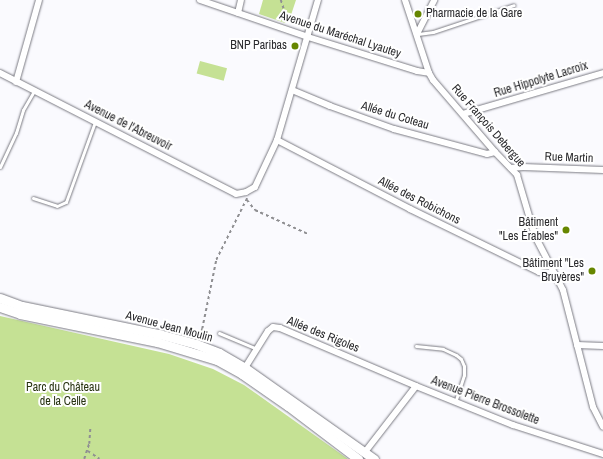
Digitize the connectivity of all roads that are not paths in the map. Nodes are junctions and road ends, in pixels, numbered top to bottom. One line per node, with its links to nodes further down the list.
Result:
1 (39, 0): 14 (street)
2 (200, 0): 8 (street, Avenue du Maréchal Lyautey)
3 (241, 0): 8 (street)
4 (318, 0): 10 (street)
5 (405, 0): 9 (street, Rue François Debergue)
6 (434, 0): 9 (street)
7 (514, 5): 9 (lane)
8 (238, 13): 10 (street, Avenue du Maréchal Lyautey)
9 (417, 34): 11 (street, Rue François Debergue)
10 (308, 37): 11 (street, Avenue du Maréchal Lyautey); 16 (street)
11 (429, 72): 17 (street, Rue François Debergue)
12 (0, 73): 14 (street, Avenue de l'Abreuvoir)
13 (603, 73): 17 (street, Rue Hippolyte Lacroix)
14 (16, 82): 15 (street, Avenue de l'Abreuvoir)
15 (34, 90): 18 (street, Avenue de l'Abreuvoir); 21 (lane)
16 (292, 90): 19 (street); 20 (street, Allée du Coteau)
17 (462, 114): 20 (street, Rue François Debergue)
18 (95, 122): 19 (street, Avenue de l'Abreuvoir); 24 (lane)
19 (277, 140): 25 (street, Allée des Robichons)
20 (495, 152): 22 (street, Rue François Debergue)
21 (0, 167)
22 (510, 168): 23 (street, Rue Martin); 25 (street, Rue François Debergue)
23 (603, 170)
24 (32, 198)
25 (554, 273): 29 (street, Rue François Debergue)
26 (0, 298): 33 (main road, Avenue Jean Moulin)
27 (0, 307): 33 (main road, Avenue Jean Moulin)
28 (219, 333): 32 (lane)
29 (578, 345): 31 (street); 36 (street, Rue François Debergue)
30 (416, 346): 35 (lane)
31 (603, 346)
32 (257, 349): 33 (street, Allée des Rigoles); 34 (street, Allée des Rigoles)
33 (244, 371): 37 (main road, Avenue Jean Moulin); 39 (main road, Avenue Jean Moulin)
34 (416, 386): 35 (street, Avenue Pierre Brossolette); 37 (street, Avenue Pierre Brossolette)
35 (456, 402): 38 (street, Avenue Pierre Brossolette)
36 (603, 427)
37 (365, 452): 40 (main road, Avenue Jean Moulin)
38 (603, 454)
39 (355, 458)
40 (374, 459)

